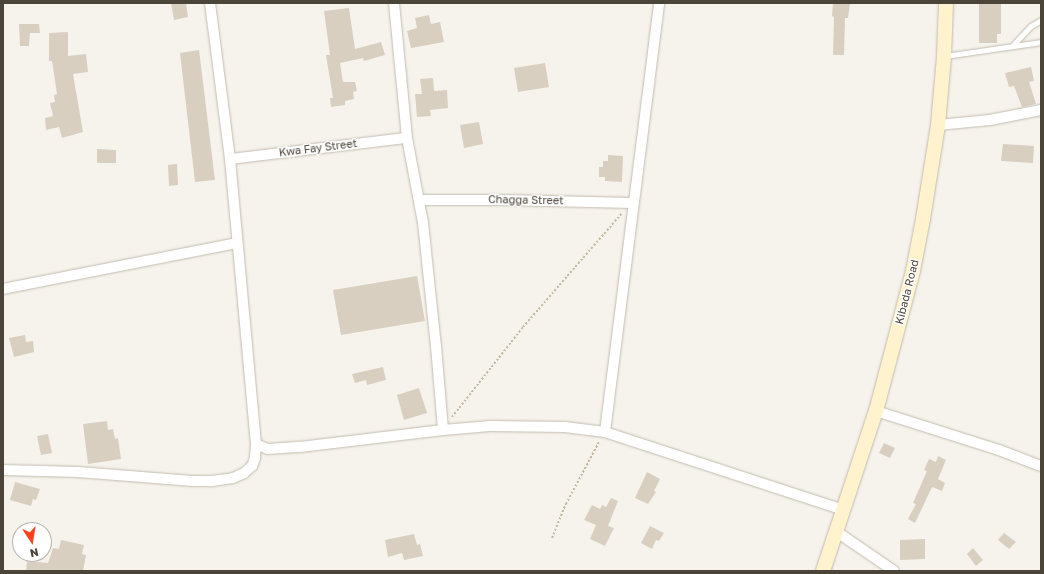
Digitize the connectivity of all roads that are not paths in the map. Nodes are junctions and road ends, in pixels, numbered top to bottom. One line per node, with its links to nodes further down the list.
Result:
1 (210, 3): 12 (street)
2 (394, 3): 11 (street)
3 (659, 3): 14 (street)
4 (946, 3): 8 (main road, Kibada Road)
5 (1041, 20): 7 (lane)
6 (1041, 42): 7 (lane)
7 (1013, 45): 8 (lane)
8 (944, 56): 10 (main road, Kibada Road)
9 (1041, 110): 10 (street)
10 (938, 125): 17 (main road, Kibada Road)
11 (407, 138): 12 (street, Kwa Fay Street); 13 (street)
12 (230, 159): 15 (street)
13 (419, 200): 14 (street, Chagga Street); 18 (street)
14 (633, 202): 19 (street)
15 (237, 243): 16 (street); 20 (street)
16 (3, 289)
17 (876, 411): 21 (street); 23 (main road, Kibada Road)
18 (442, 430): 19 (street); 20 (street)
19 (605, 432): 23 (street)
20 (256, 444): 22 (street)
21 (1041, 466)
22 (3, 470)
23 (844, 510): 24 (main road, Kibada Road)
24 (837, 532): 25 (main road, Kibada Road); 26 (street)
25 (823, 571)
26 (894, 571)

